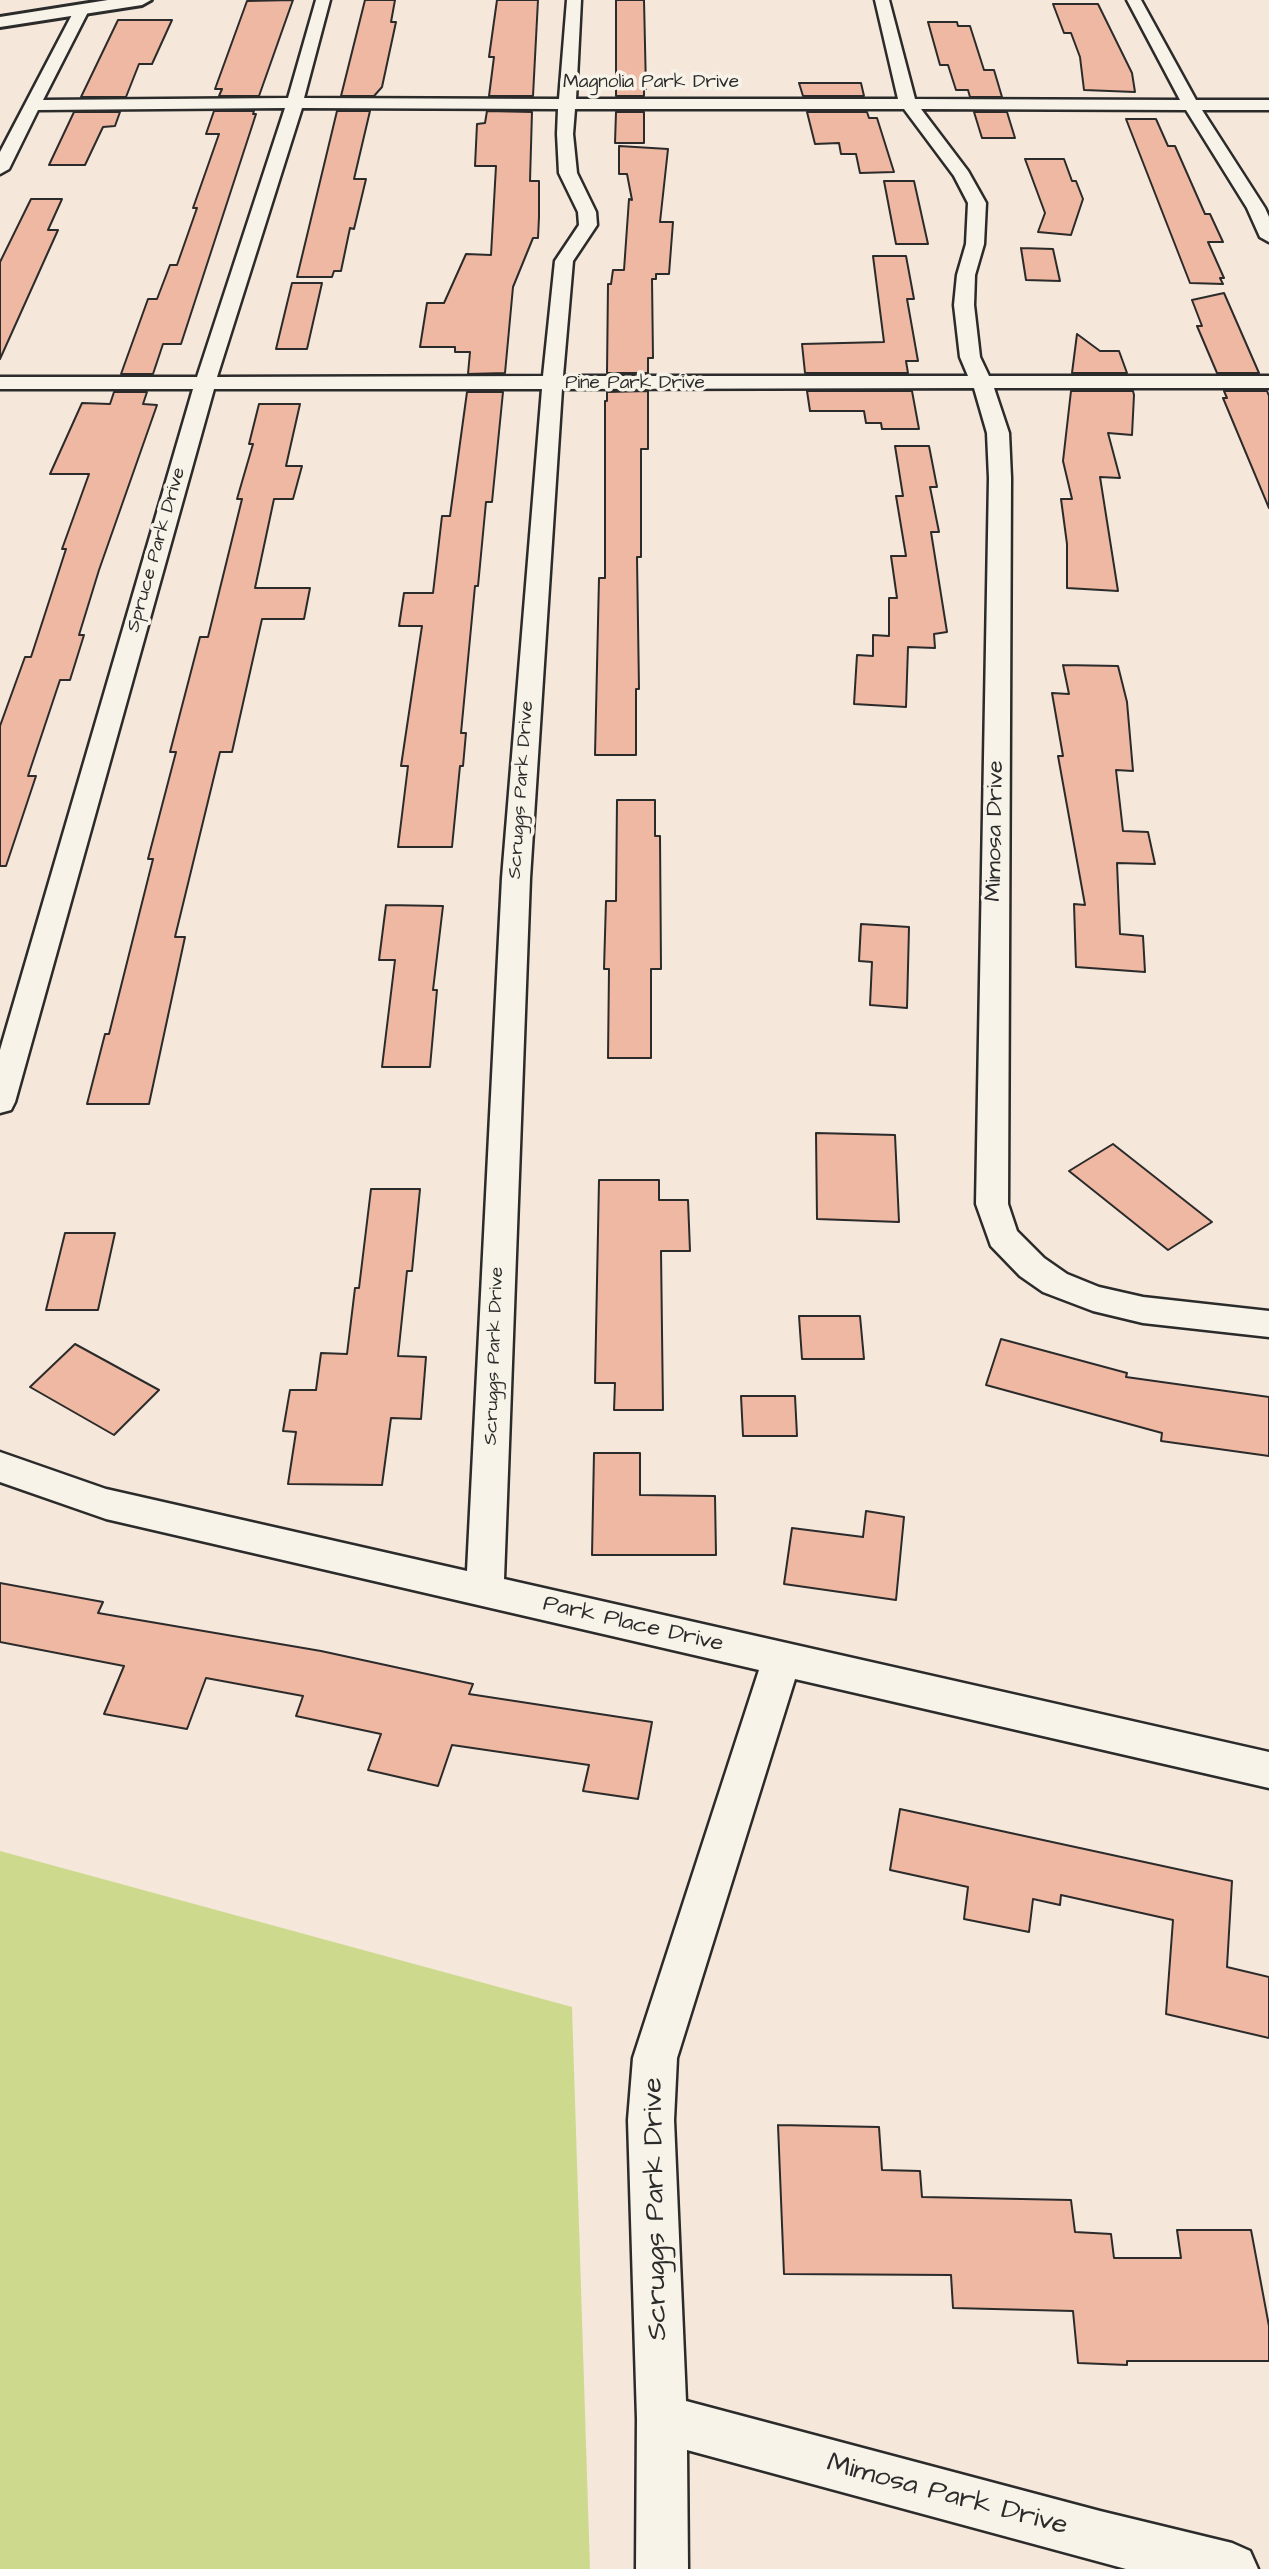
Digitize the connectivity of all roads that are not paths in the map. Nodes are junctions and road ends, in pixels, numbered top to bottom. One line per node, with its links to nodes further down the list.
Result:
1 (142, 0): 6 (main road)
2 (323, 0): 8 (street, Spruce Park Drive)
3 (574, 0): 9 (street, Scruggs Park Drive)
4 (882, 0): 10 (street)
5 (1134, 0): 12 (street)
6 (81, 10): 7 (main road); 11 (street)
7 (0, 23)
8 (295, 103): 9 (street, Magnolia Park Drive); 11 (street, Magnolia Park Drive); 18 (street, Spruce Park Drive)
9 (568, 104): 10 (street, Magnolia Park Drive); 19 (street, Scruggs Park Drive)
10 (909, 104): 12 (street, Magnolia Park Drive); 20 (street)
11 (34, 105): 14 (street)
12 (1191, 105): 13 (street, Magnolia Park Drive); 15 (street)
13 (1269, 105)
14 (0, 169)
15 (1269, 237)
16 (1269, 382): 20 (street, Pine Park Drive)
17 (0, 383): 18 (street, Pine Park Drive)
18 (205, 384): 19 (street, Pine Park Drive); 21 (street, Spruce Park Drive)
19 (552, 384): 20 (street, Pine Park Drive); 25 (street, Scruggs Park Drive)
20 (982, 384): 23 (street, Mimosa Drive)
21 (14, 1008): 22 (street, Spruce Park Drive)
22 (0, 1102)
23 (1269, 1324)
24 (0, 1467): 25 (street, Park Place Drive)
25 (485, 1592): 26 (street, Park Place Drive)
26 (782, 1659): 27 (street, Park Place Drive); 28 (street, Scruggs Park Drive)
27 (1269, 1770)
28 (662, 2419): 29 (street, Scruggs Park Drive); 30 (street, Mimosa Park Drive)
29 (662, 2569)
30 (1232, 2569)

